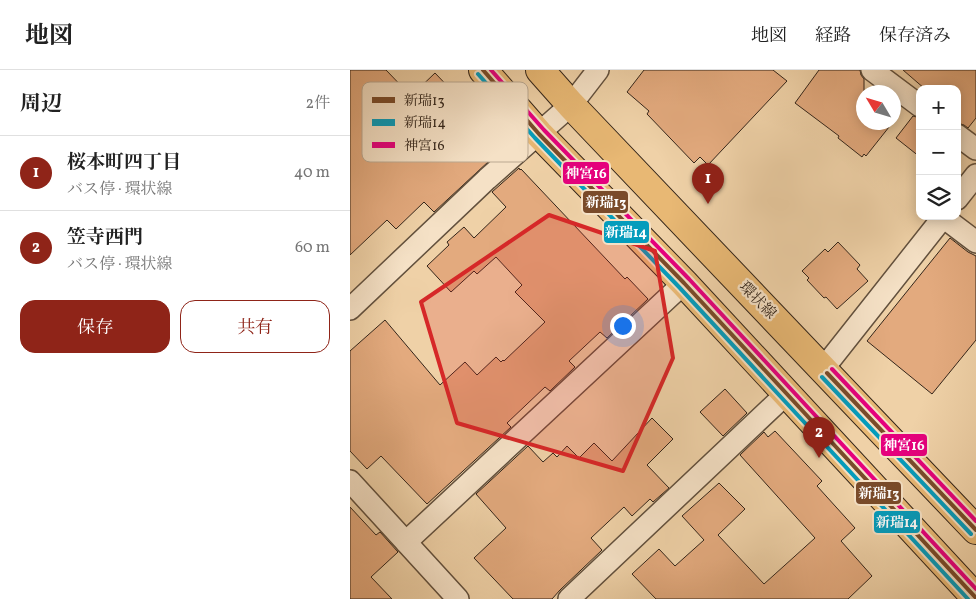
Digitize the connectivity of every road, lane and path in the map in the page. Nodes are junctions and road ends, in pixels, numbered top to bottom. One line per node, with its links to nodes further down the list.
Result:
1 (483, 70): 5 (main road)
2 (540, 70): 7 (main road, 環状線)
3 (598, 70): 7 (street)
4 (872, 70): 6 (street)
5 (494, 82)
6 (916, 103)
7 (570, 105): 9 (street); 21 (main road, 環状線)
8 (528, 121): 9 (main road)
9 (539, 134): 11 (street); 19 (main road)
10 (961, 138): 12 (street)
11 (528, 144)
12 (976, 149)
13 (507, 162): 20 (street)
14 (976, 175): 15 (street)
15 (961, 194)
16 (941, 220): 21 (street)
17 (947, 220): 18 (street)
18 (976, 242)
19 (684, 283): 22 (main road); 25 (street)
20 (350, 309)
21 (823, 369): 24 (main road, 環状線)
22 (786, 394): 26 (main road); 28 (street)
23 (350, 481): 25 (street)
24 (976, 530)
25 (406, 542): 27 (street)
26 (976, 598)
27 (458, 599)
28 (569, 599)

